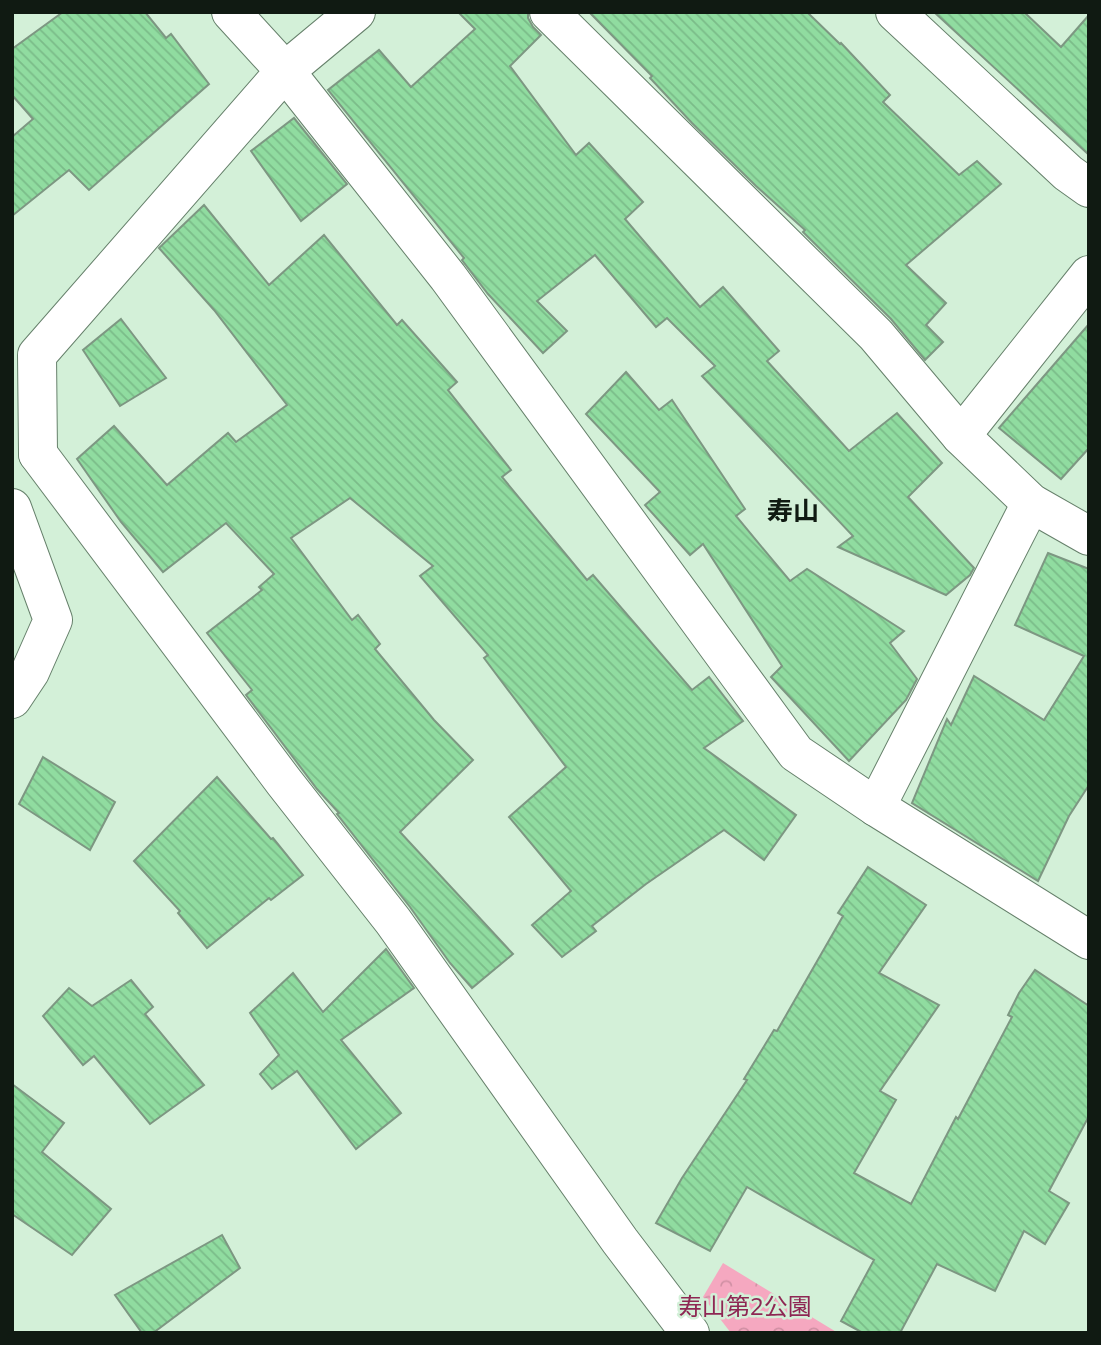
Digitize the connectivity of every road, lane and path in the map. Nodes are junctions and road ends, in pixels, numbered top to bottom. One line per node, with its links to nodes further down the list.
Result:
1 (231, 12): 5 (street)
2 (356, 12): 5 (street)
3 (549, 12): 9 (street)
4 (895, 12): 6 (street)
5 (285, 71): 8 (street); 14 (street)
6 (1089, 188)
7 (1089, 275): 9 (street)
8 (25, 363): 16 (street)
9 (961, 436): 10 (street)
10 (1031, 503): 12 (street); 14 (street)
11 (12, 508): 13 (street)
12 (1089, 536)
13 (12, 699)
14 (876, 807): 15 (street)
15 (1089, 940)
16 (690, 1333)

